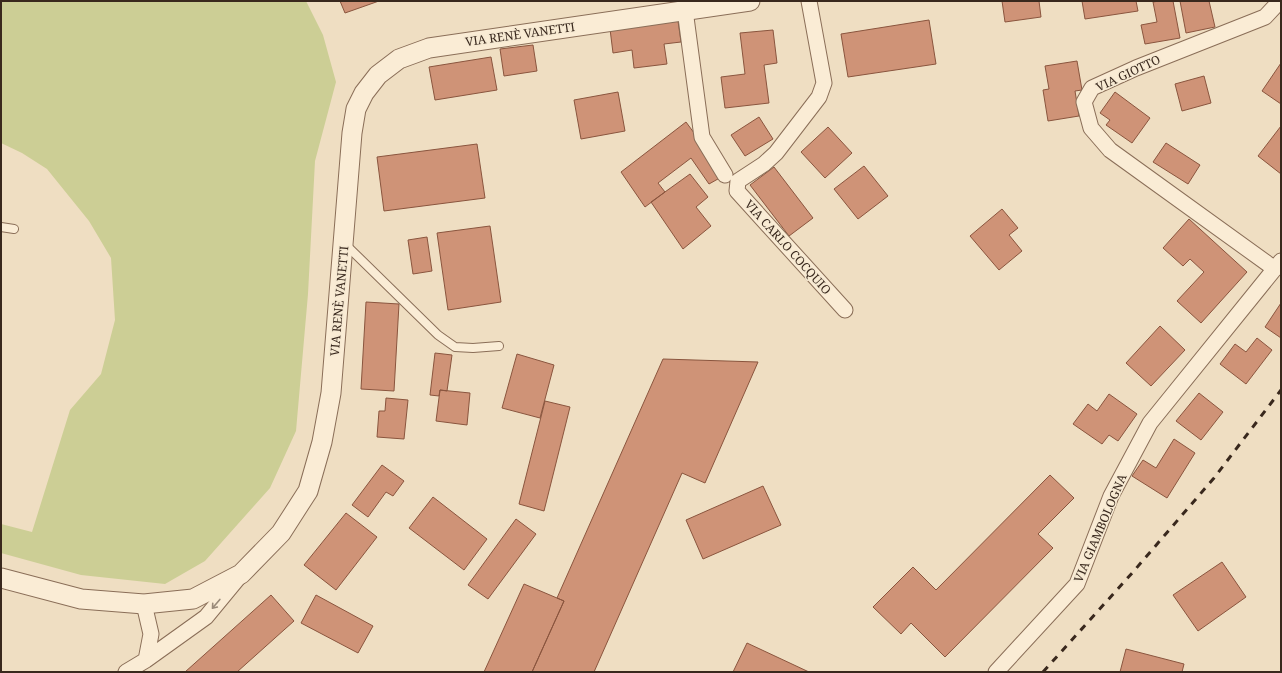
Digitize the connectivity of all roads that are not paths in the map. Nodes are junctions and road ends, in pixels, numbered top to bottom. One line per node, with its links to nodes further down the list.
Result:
1 (750, 1): 4 (street, VIA RENÈ VANETTI)
2 (809, 1): 10 (street, VIA CARLO COCQUIO)
3 (1280, 1): 9 (street, VIA GIOTTO)
4 (673, 8): 5 (street); 8 (street, VIA RENÈ VANETTI)
5 (725, 175)
6 (1, 227): 7 (lane)
7 (14, 229)
8 (344, 244): 11 (lane); 12 (street, VIA RENÈ VANETTI)
9 (1278, 265): 17 (street, VIA GIAMBOLOGNA)
10 (846, 310)
11 (499, 346)
12 (241, 574): 14 (street, VIA RENÈ VANETTI); 15 (street, one-way to 15)
13 (1, 578): 14 (street, VIA RENÈ VANETTI)
14 (144, 604): 15 (street)
15 (146, 660): 16 (street)
16 (126, 672)
17 (996, 672)

